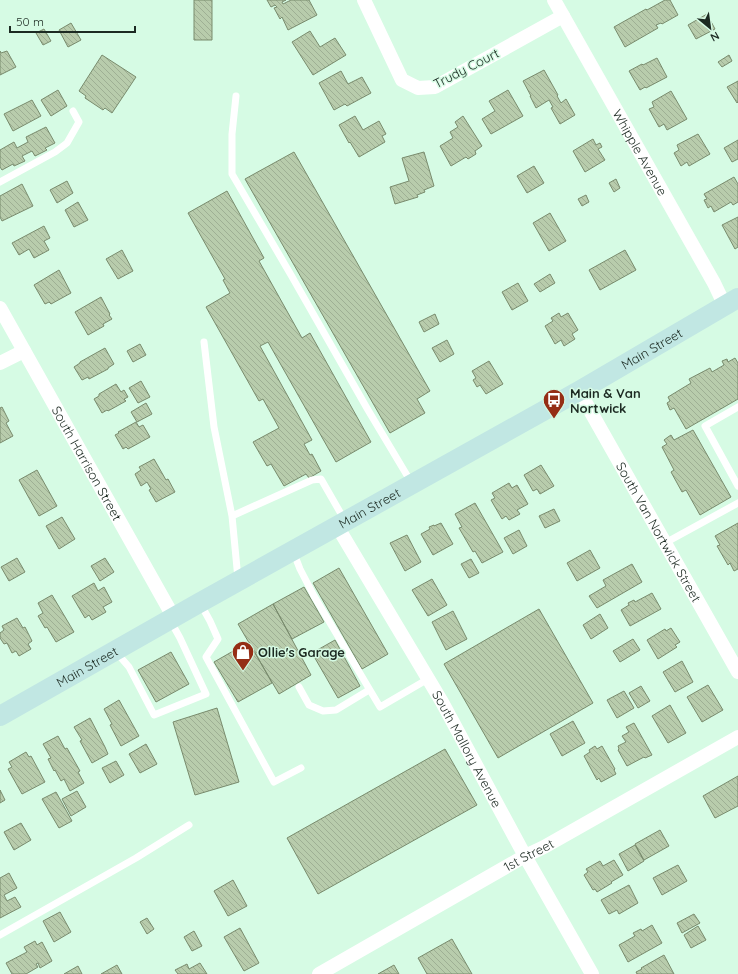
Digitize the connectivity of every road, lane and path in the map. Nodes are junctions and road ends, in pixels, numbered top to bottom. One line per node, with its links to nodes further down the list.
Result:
1 (364, 0): 3 (street, Trudy Court)
2 (554, 0): 3 (street, Whipple Avenue)
3 (563, 16): 7 (street, Whipple Avenue)
4 (236, 96): 14 (lane)
5 (73, 111): 6 (lane)
6 (0, 182)
7 (731, 302): 12 (main road, Main Street)
8 (0, 308): 10 (street, South Harrison Street)
9 (204, 342): 17 (lane)
10 (24, 351): 11 (street); 23 (street, South Harrison Street)
11 (0, 363)
12 (579, 391): 14 (main road, Main Street); 19 (street, South Van Nortwick Street)
13 (738, 407): 15 (lane)
14 (412, 484): 18 (main road, Main Street)
15 (738, 486)
16 (738, 503): 19 (lane)
17 (232, 516): 18 (lane); 21 (lane)
18 (341, 524): 20 (main road, Main Street); 26 (street, South Mallory Avenue)
19 (665, 544): 25 (street, South Van Nortwick Street)
20 (293, 551): 21 (main road, Main Street); 28 (lane)
21 (238, 581): 22 (main road, Main Street)
22 (200, 603): 23 (main road, Main Street); 31 (lane)
23 (171, 619): 24 (main road, Main Street); 24 (lane)
24 (115, 651): 29 (main road, Main Street)
25 (738, 672)
26 (428, 679): 28 (lane); 33 (street, South Mallory Avenue)
27 (300, 687): 28 (lane)
28 (369, 690)
29 (0, 716)
30 (738, 737): 33 (street, 1st Street)
31 (301, 768)
32 (189, 825): 34 (lane)
33 (525, 856): 35 (street, 1st Street); 36 (street, South Mallory Avenue)
34 (0, 936)
35 (319, 974)
36 (592, 974)

